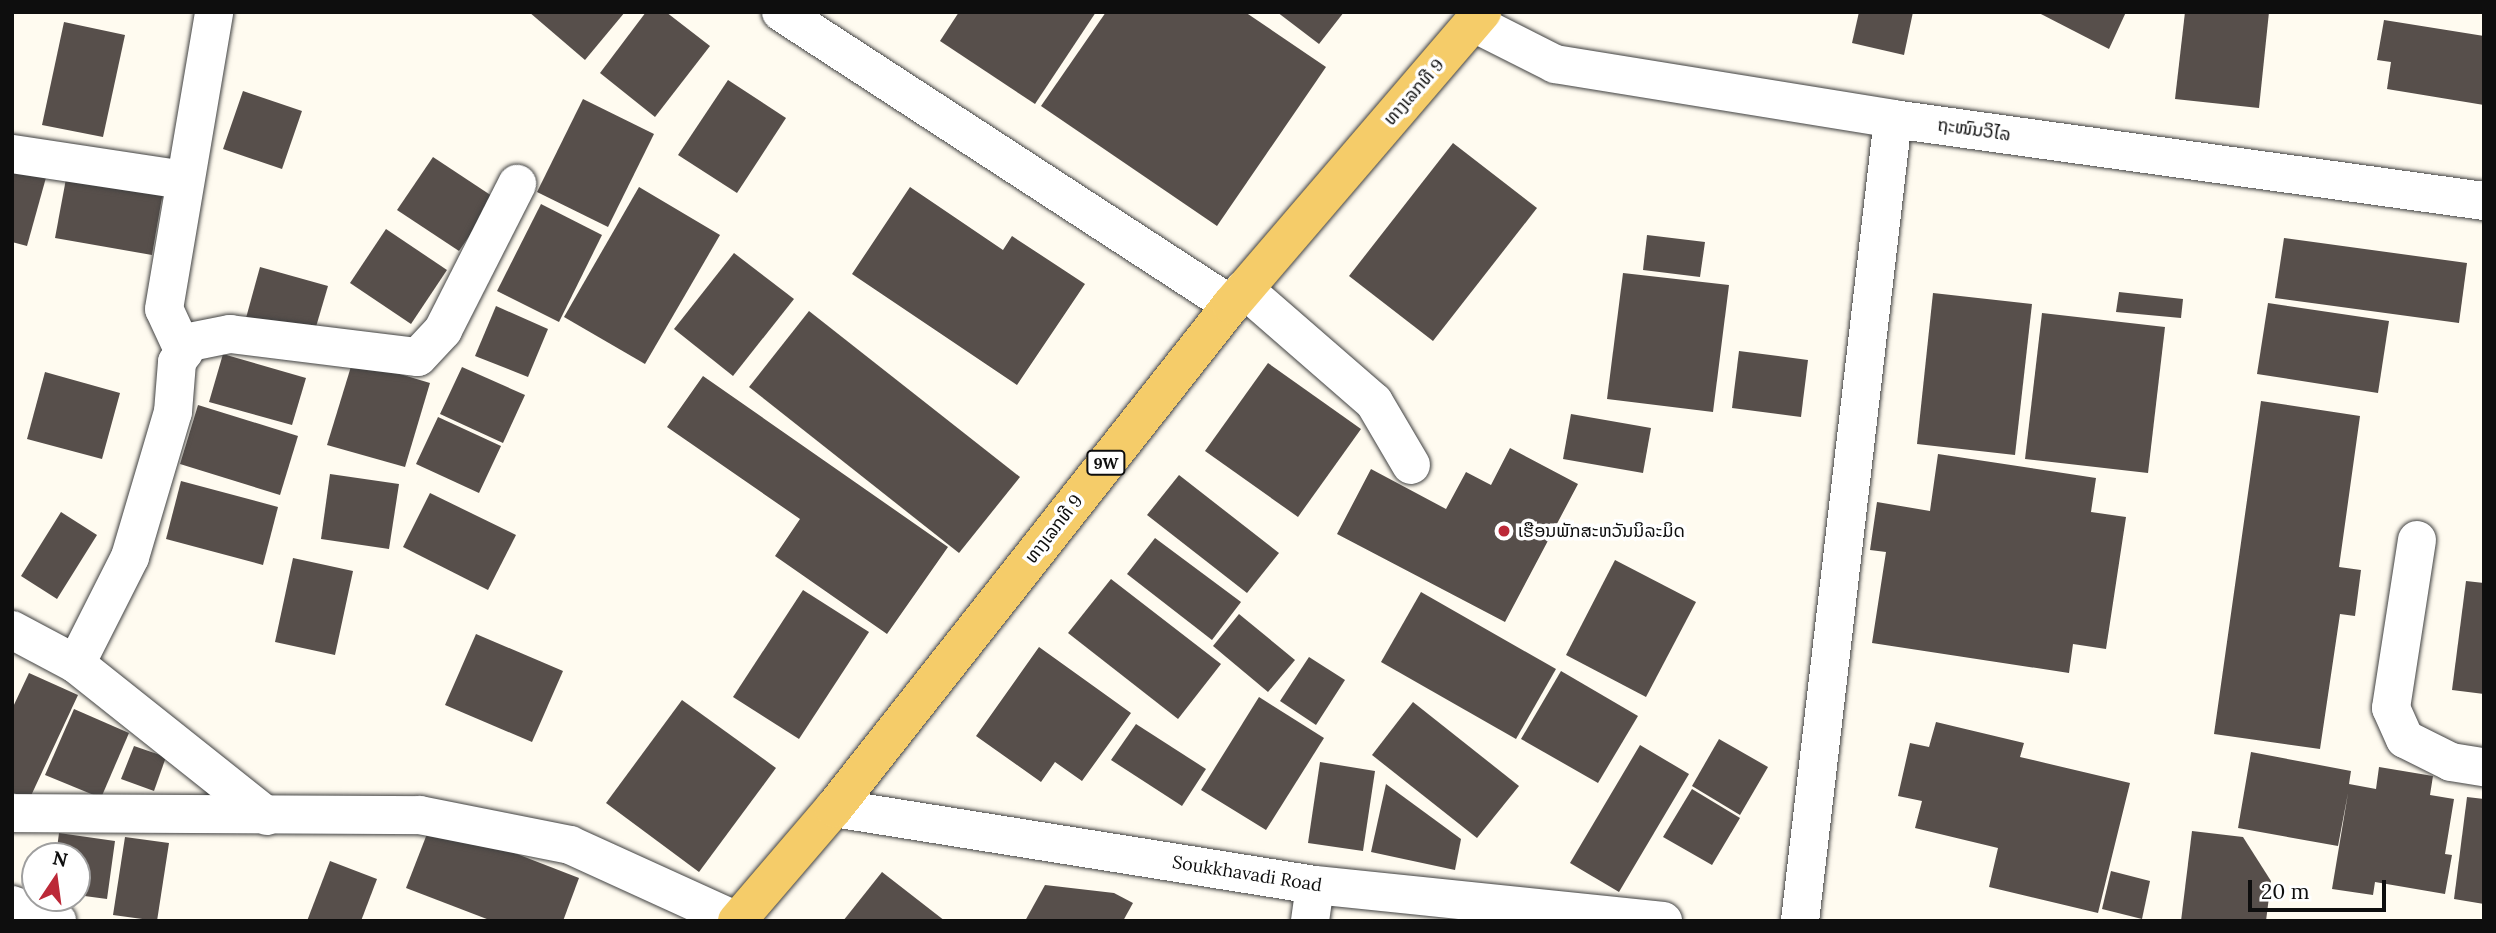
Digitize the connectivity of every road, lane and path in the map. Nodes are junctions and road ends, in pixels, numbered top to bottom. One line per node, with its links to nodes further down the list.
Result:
1 (214, 12): 6 (street)
2 (781, 12): 9 (street)
3 (1478, 18): 4 (street, ຖະໜົນວິໄລ); 9 (main road, ທາງເລກທີ 9 / 9W)
4 (1893, 119): 8 (street, ຖະໜົນວິໄລ); 24 (street)
5 (12, 154): 6 (street)
6 (184, 180): 10 (street)
7 (517, 184): 10 (street)
8 (2484, 201)
9 (1238, 297): 11 (street); 16 (main road, ທາງເລກທີ 9 / 9W)
10 (184, 352): 14 (street)
11 (1411, 465)
12 (2417, 540): 15 (street)
13 (12, 630): 14 (street)
14 (76, 664): 18 (street)
15 (2484, 767)
16 (834, 808): 19 (street, Soukkhavadi Road); 22 (main road, ທາງເລກທີ 9 / 9W)
17 (12, 813): 18 (street)
18 (267, 816): 22 (street)
19 (1313, 903): 23 (street, Soukkhavadi Road)
20 (12, 905): 21 (street)
21 (57, 921)
22 (737, 921)
23 (1663, 921)
24 (1800, 921)

